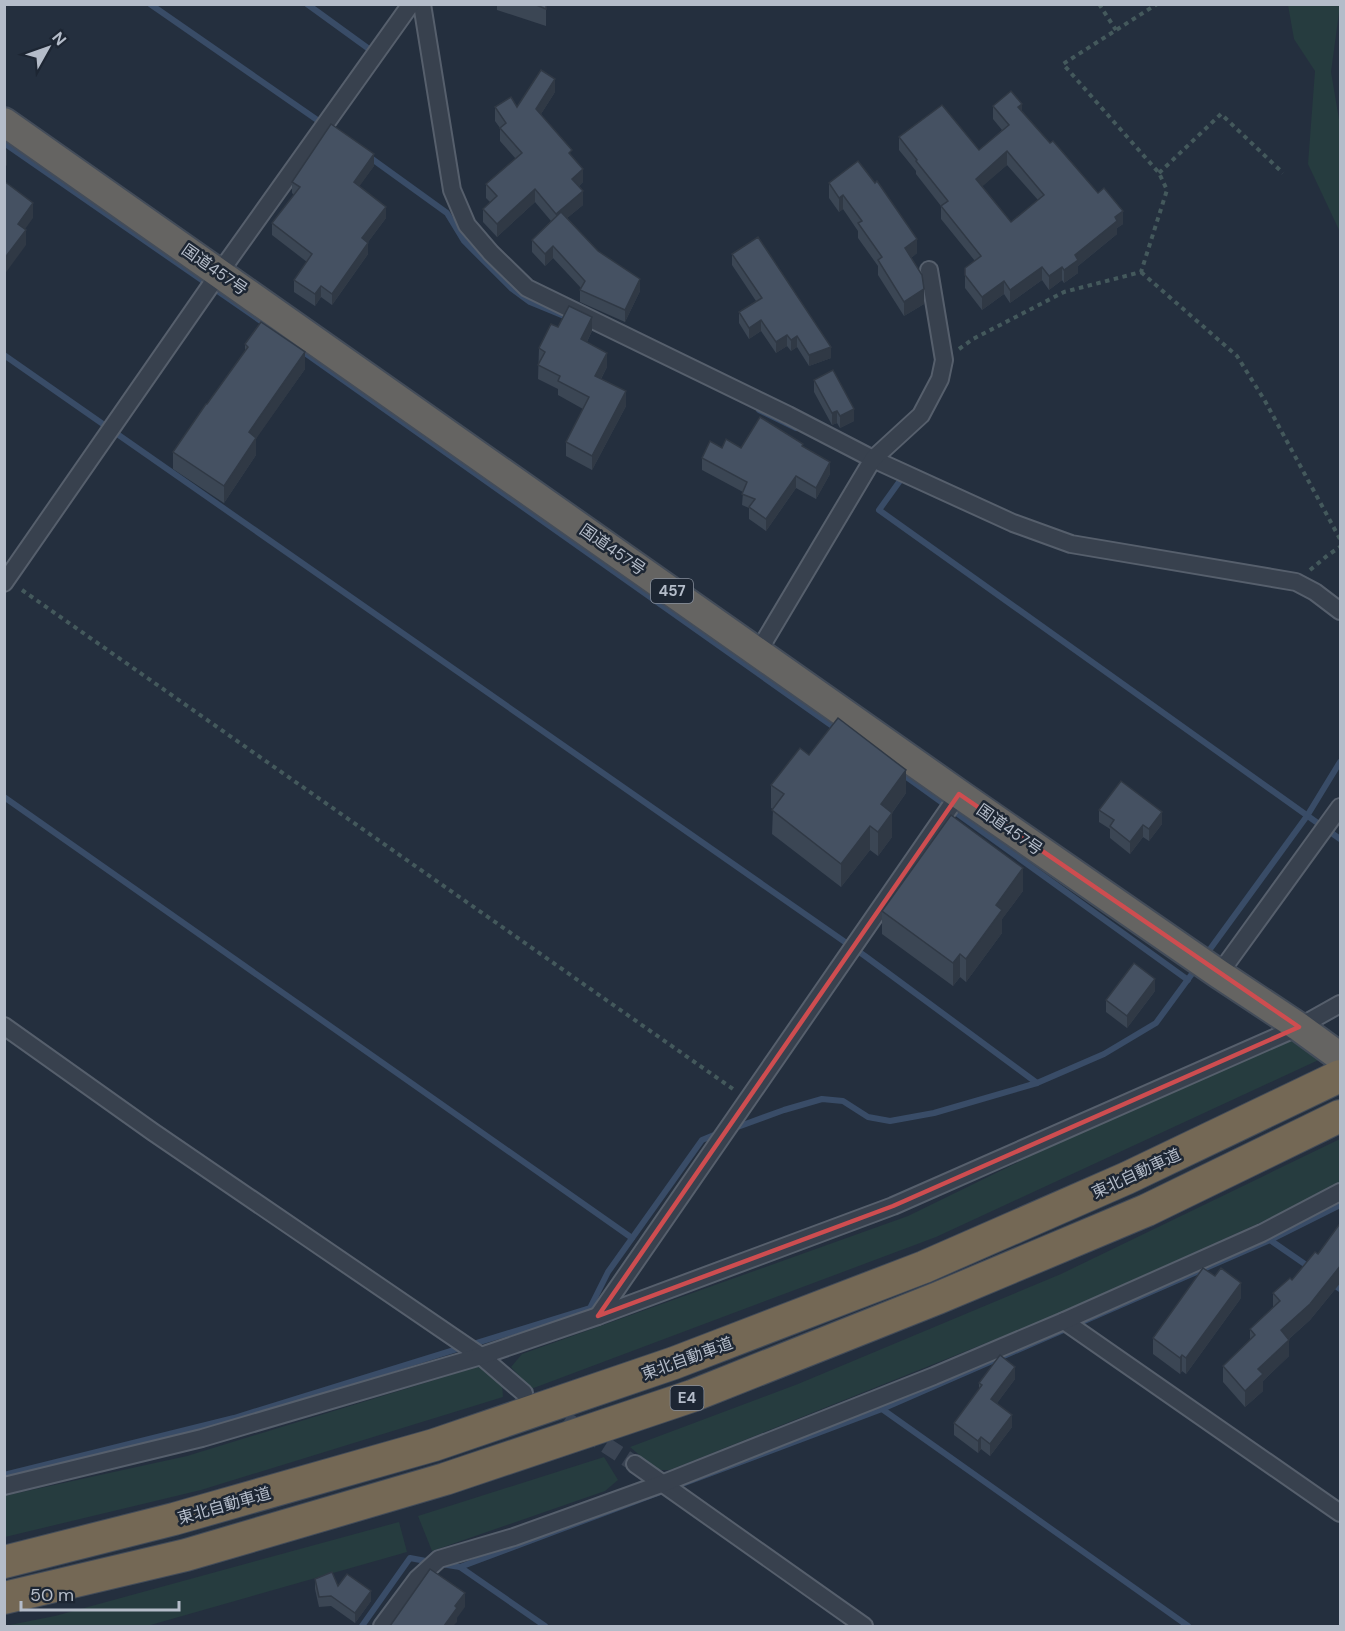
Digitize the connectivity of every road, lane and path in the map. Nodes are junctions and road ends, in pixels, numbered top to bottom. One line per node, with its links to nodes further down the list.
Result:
1 (411, 4): 10 (street)
2 (422, 4): 13 (street)
3 (1099, 4): 5 (path)
4 (1157, 4): 5 (path)
5 (1116, 30): 7 (path)
6 (4, 122): 10 (highway, 国道457号 / 457)
7 (1159, 173): 8 (path); 11 (path)
8 (1283, 173)
9 (929, 270): 12 (street)
10 (220, 272): 16 (street); 19 (highway, 国道457号 / 457)
11 (1141, 272): 12 (path); 14 (path)
12 (944, 360): 13 (street)
13 (873, 459): 17 (street); 19 (street)
14 (1341, 539)
15 (1341, 547): 17 (path)
16 (6, 581): 28 (path)
17 (1296, 582): 18 (street)
18 (1341, 611)
19 (758, 652): 20 (highway, 国道457号 / 457)
20 (959, 794): 22 (highway, 国道457号 / 457); 28 (street)
21 (1341, 807): 22 (street)
22 (1219, 974): 25 (highway, 国道457号 / 457)
23 (1341, 1004): 25 (street)
24 (4, 1026): 33 (street)
25 (1299, 1027): 26 (highway, 国道457号 / 457); 31 (street)
26 (1341, 1057)
27 (1332, 1080): 39 (highway, 東北自動車道 / E4)
28 (748, 1100): 31 (street)
29 (1341, 1116): 40 (highway, E4)
30 (1341, 1192): 32 (street)
31 (598, 1316): 33 (street)
32 (1064, 1321): 36 (street); 38 (street)
33 (481, 1356): 34 (street); 37 (street)
34 (524, 1393)
35 (635, 1464): 36 (street)
36 (664, 1483): 41 (street); 42 (street)
37 (4, 1486)
38 (1341, 1513)
39 (4, 1562)
40 (4, 1598)
41 (382, 1626)
42 (864, 1626)

